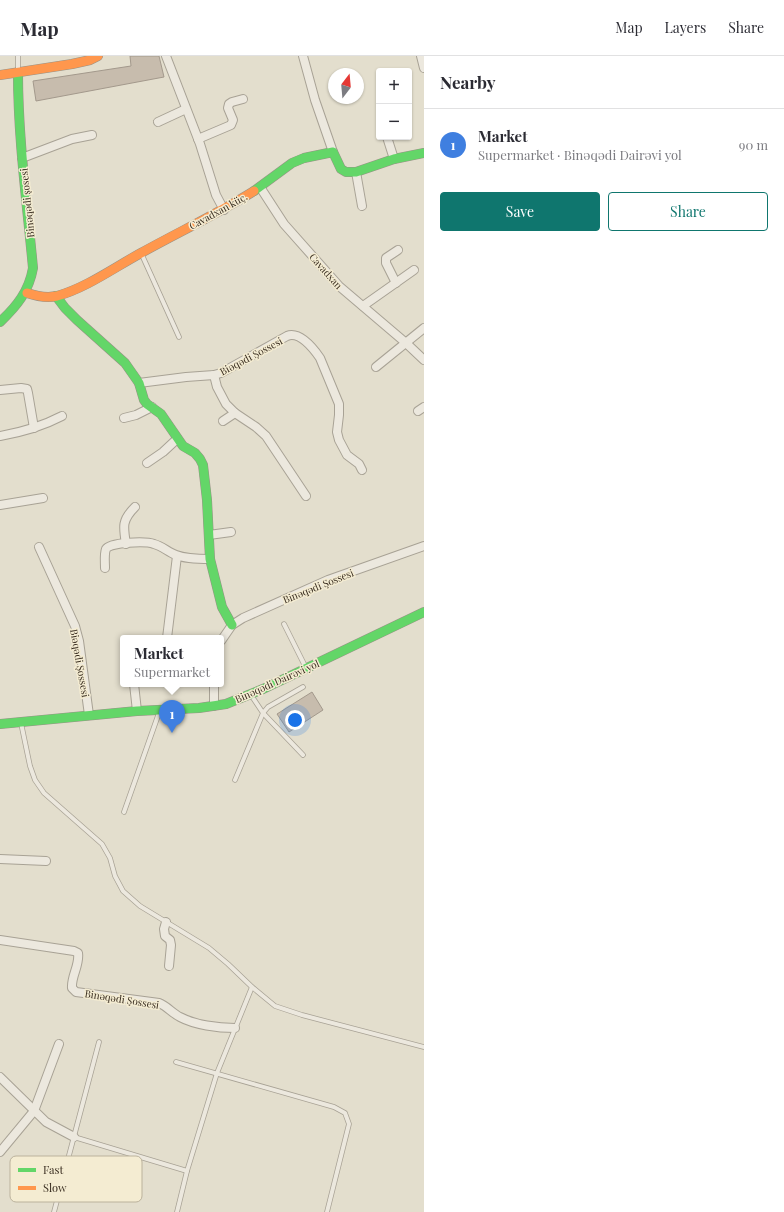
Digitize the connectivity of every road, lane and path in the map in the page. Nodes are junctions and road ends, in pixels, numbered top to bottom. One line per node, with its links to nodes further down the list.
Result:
1 (18, 56): 7 (lane)
2 (98, 56): 7 (street)
3 (166, 56): 10 (street)
4 (303, 56): 15 (street)
5 (421, 56): 6 (street)
6 (424, 68)
7 (18, 73): 8 (street); 17 (street, Binəqədi şosesi)
8 (0, 75)
9 (243, 99): 13 (street)
10 (186, 109): 11 (street); 13 (street)
11 (158, 122)
12 (92, 135): 17 (street)
13 (198, 138): 22 (street)
14 (388, 140): 18 (street)
15 (334, 152): 19 (street); 20 (street, Cavadxan küç.)
16 (424, 153): 18 (street)
17 (22, 158): 27 (street, Binəqədi şosesi)
18 (394, 160): 19 (street)
19 (356, 172): 21 (street)
20 (260, 187): 22 (street, Cavadxan küç.); 29 (street, Cavadxan)
21 (362, 206)
22 (224, 210): 24 (street, Cavadxan küç.)
23 (398, 250): 26 (street)
24 (141, 253): 28 (street, Cavadxan küç.); 32 (lane)
25 (414, 270): 26 (street)
26 (396, 283): 29 (street)
27 (27, 293): 28 (street, Cavadxan küç.); 30 (street, Binəqədi şosesi)
28 (56, 296): 37 (street)
29 (363, 306): 33 (street, Cavadxan)
30 (0, 322)
31 (424, 328): 33 (street)
32 (179, 337)
33 (406, 343): 34 (street, Cavadxan); 35 (street)
34 (424, 360)
35 (376, 366)
36 (214, 375): 37 (street, Biəqədi Şossesi); 40 (street, Biəqədi Şossesi); 48 (street, Biəqədi Şossesi)
37 (139, 383): 39 (street)
38 (0, 390): 44 (street)
39 (152, 407): 42 (street); 46 (street)
40 (235, 413): 43 (street); 49 (street, Biəqədi Şossesi)
41 (62, 416): 44 (street)
42 (124, 418)
43 (223, 421)
44 (34, 428): 45 (street)
45 (0, 436)
46 (177, 439): 47 (street); 54 (street)
47 (147, 463)
48 (362, 470)
49 (306, 496)
50 (43, 498): 51 (street)
51 (0, 505)
52 (135, 507): 55 (street)
53 (231, 532): 54 (street)
54 (209, 535): 59 (street)
55 (126, 544): 58 (street); 60 (street)
56 (424, 546): 63 (street, Binəqədi Şossesi)
57 (39, 547): 75 (street, Biəqədi Şossesi)
58 (177, 556): 59 (street); 64 (street)
59 (210, 559): 63 (street)
60 (105, 568)
61 (424, 612): 66 (street, Binəqədi Dairəvi yol)
62 (284, 624): 66 (lane)
63 (232, 625): 65 (street, Binəqədi Şossesi)
64 (167, 635)
65 (224, 637)
66 (306, 669): 70 (street, Binəqədi Dairəvi yol)
67 (134, 687): 73 (street)
68 (214, 687): 71 (street)
69 (303, 687): 74 (lane)
70 (250, 695): 71 (street, Binəqədi Dairəvi yol); 74 (lane)
71 (214, 706): 72 (street, Binəqədi Dairəvi yol)
72 (160, 710): 73 (street, Binəqədi Dairəvi yol); 80 (lane)
73 (137, 711): 75 (street, Binəqədi Dairəvi yol)
74 (263, 712): 78 (lane); 79 (lane)
75 (89, 715): 76 (street, Binəqədi Dairəvi yol)
76 (20, 722): 77 (street, Binəqədi Dairəvi yol); 83 (lane)
77 (0, 724)
78 (303, 755)
79 (235, 780)
80 (124, 812)
81 (0, 859): 82 (street)
82 (46, 861)
83 (166, 922): 85 (street); 86 (lane)
84 (0, 940): 87 (street, Binəqədi Şossesi)
85 (169, 966)
86 (252, 988): 87 (lane); 90 (lane)
87 (235, 1028): 92 (lane)
88 (100, 1042): 95 (lane)
89 (59, 1044): 94 (street)
90 (424, 1047)
91 (176, 1062): 92 (lane)
92 (217, 1073): 100 (lane); 104 (lane)
93 (0, 1077): 94 (street)
94 (34, 1111): 95 (street); 96 (street)
95 (74, 1137): 97 (lane); 98 (lane)
96 (0, 1152)
97 (69, 1156)
98 (137, 1156)
99 (142, 1157): 100 (lane)
100 (187, 1171): 103 (lane)
101 (57, 1202): 102 (lane)
102 (54, 1212)
103 (177, 1212)
104 (327, 1212)

